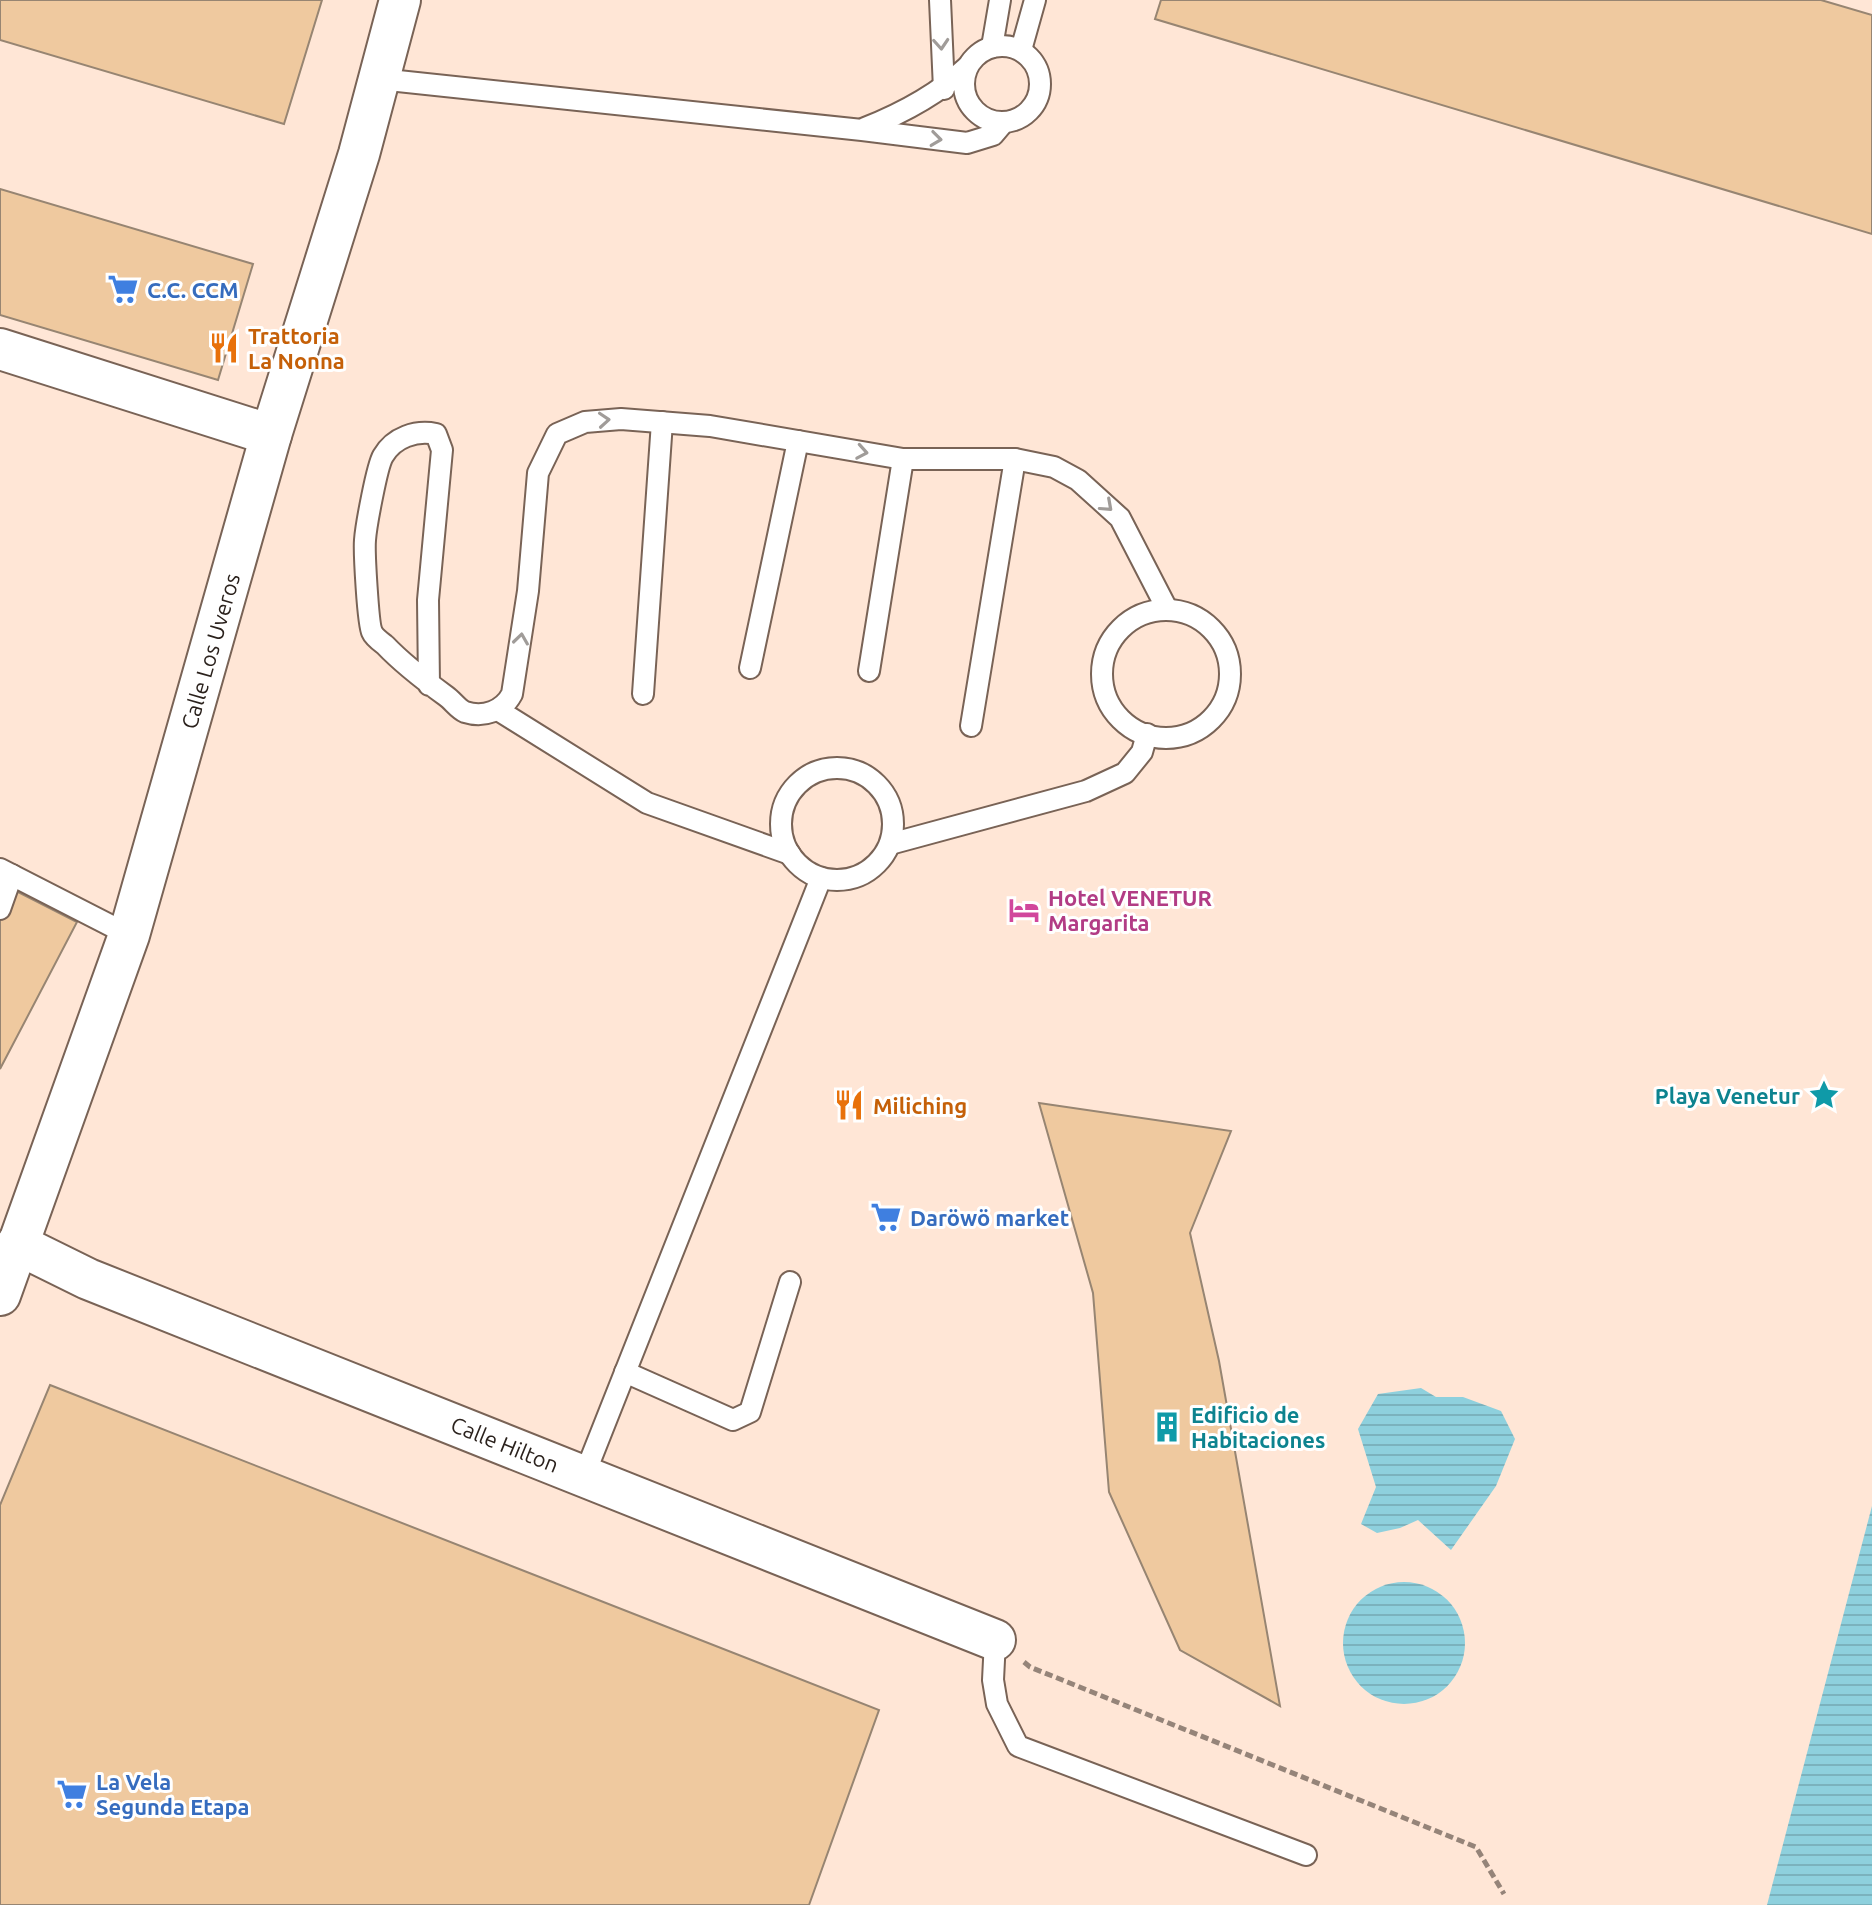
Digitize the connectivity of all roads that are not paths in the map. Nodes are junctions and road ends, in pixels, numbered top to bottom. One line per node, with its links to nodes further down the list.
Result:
1 (400, 0): 8 (street, Calle Los Uveros)
2 (940, 0): 9 (lane, one-way to 9)
3 (1000, 0): 5 (lane)
4 (1035, 0): 6 (lane)
5 (992, 47): 6 (lane); 7 (lane)
6 (1021, 50): 10 (lane)
7 (968, 67): 9 (lane); 10 (lane)
8 (379, 79): 11 (lane); 14 (street, Calle Los Uveros)
9 (944, 89): 11 (lane)
10 (1004, 122): 11 (lane, one-way to 10)
11 (862, 130)
12 (0, 349): 14 (street)
13 (662, 422): 15 (lane); 22 (lane); 23 (lane, one-way to 13)
14 (271, 435): 31 (street, Calle Los Uveros)
15 (798, 441): 16 (lane, one-way to 16); 19 (lane)
16 (903, 459): 17 (lane); 20 (lane)
17 (1015, 459): 18 (lane, one-way to 18); 24 (lane)
18 (1167, 609): 25 (lane); 25 (lane)
19 (750, 668)
20 (869, 671)
21 (429, 685): 21 (lane); 23 (lane)
22 (643, 694)
23 (498, 710): 27 (lane)
24 (971, 726)
25 (1147, 734): 26 (lane)
26 (890, 844): 27 (lane); 29 (lane)
27 (790, 854): 29 (lane)
28 (6, 872): 30 (lane); 31 (lane)
29 (821, 878): 35 (lane)
30 (0, 909)
31 (129, 935): 32 (street, Calle Los Uveros)
32 (17, 1244): 34 (street, Calle Los Uveros); 36 (street, Calle Hilton)
33 (790, 1282): 35 (lane)
34 (0, 1295)
35 (625, 1372): 36 (lane)
36 (584, 1476): 37 (street, Calle Hilton)
37 (995, 1640): 38 (lane)
38 (1306, 1855)

